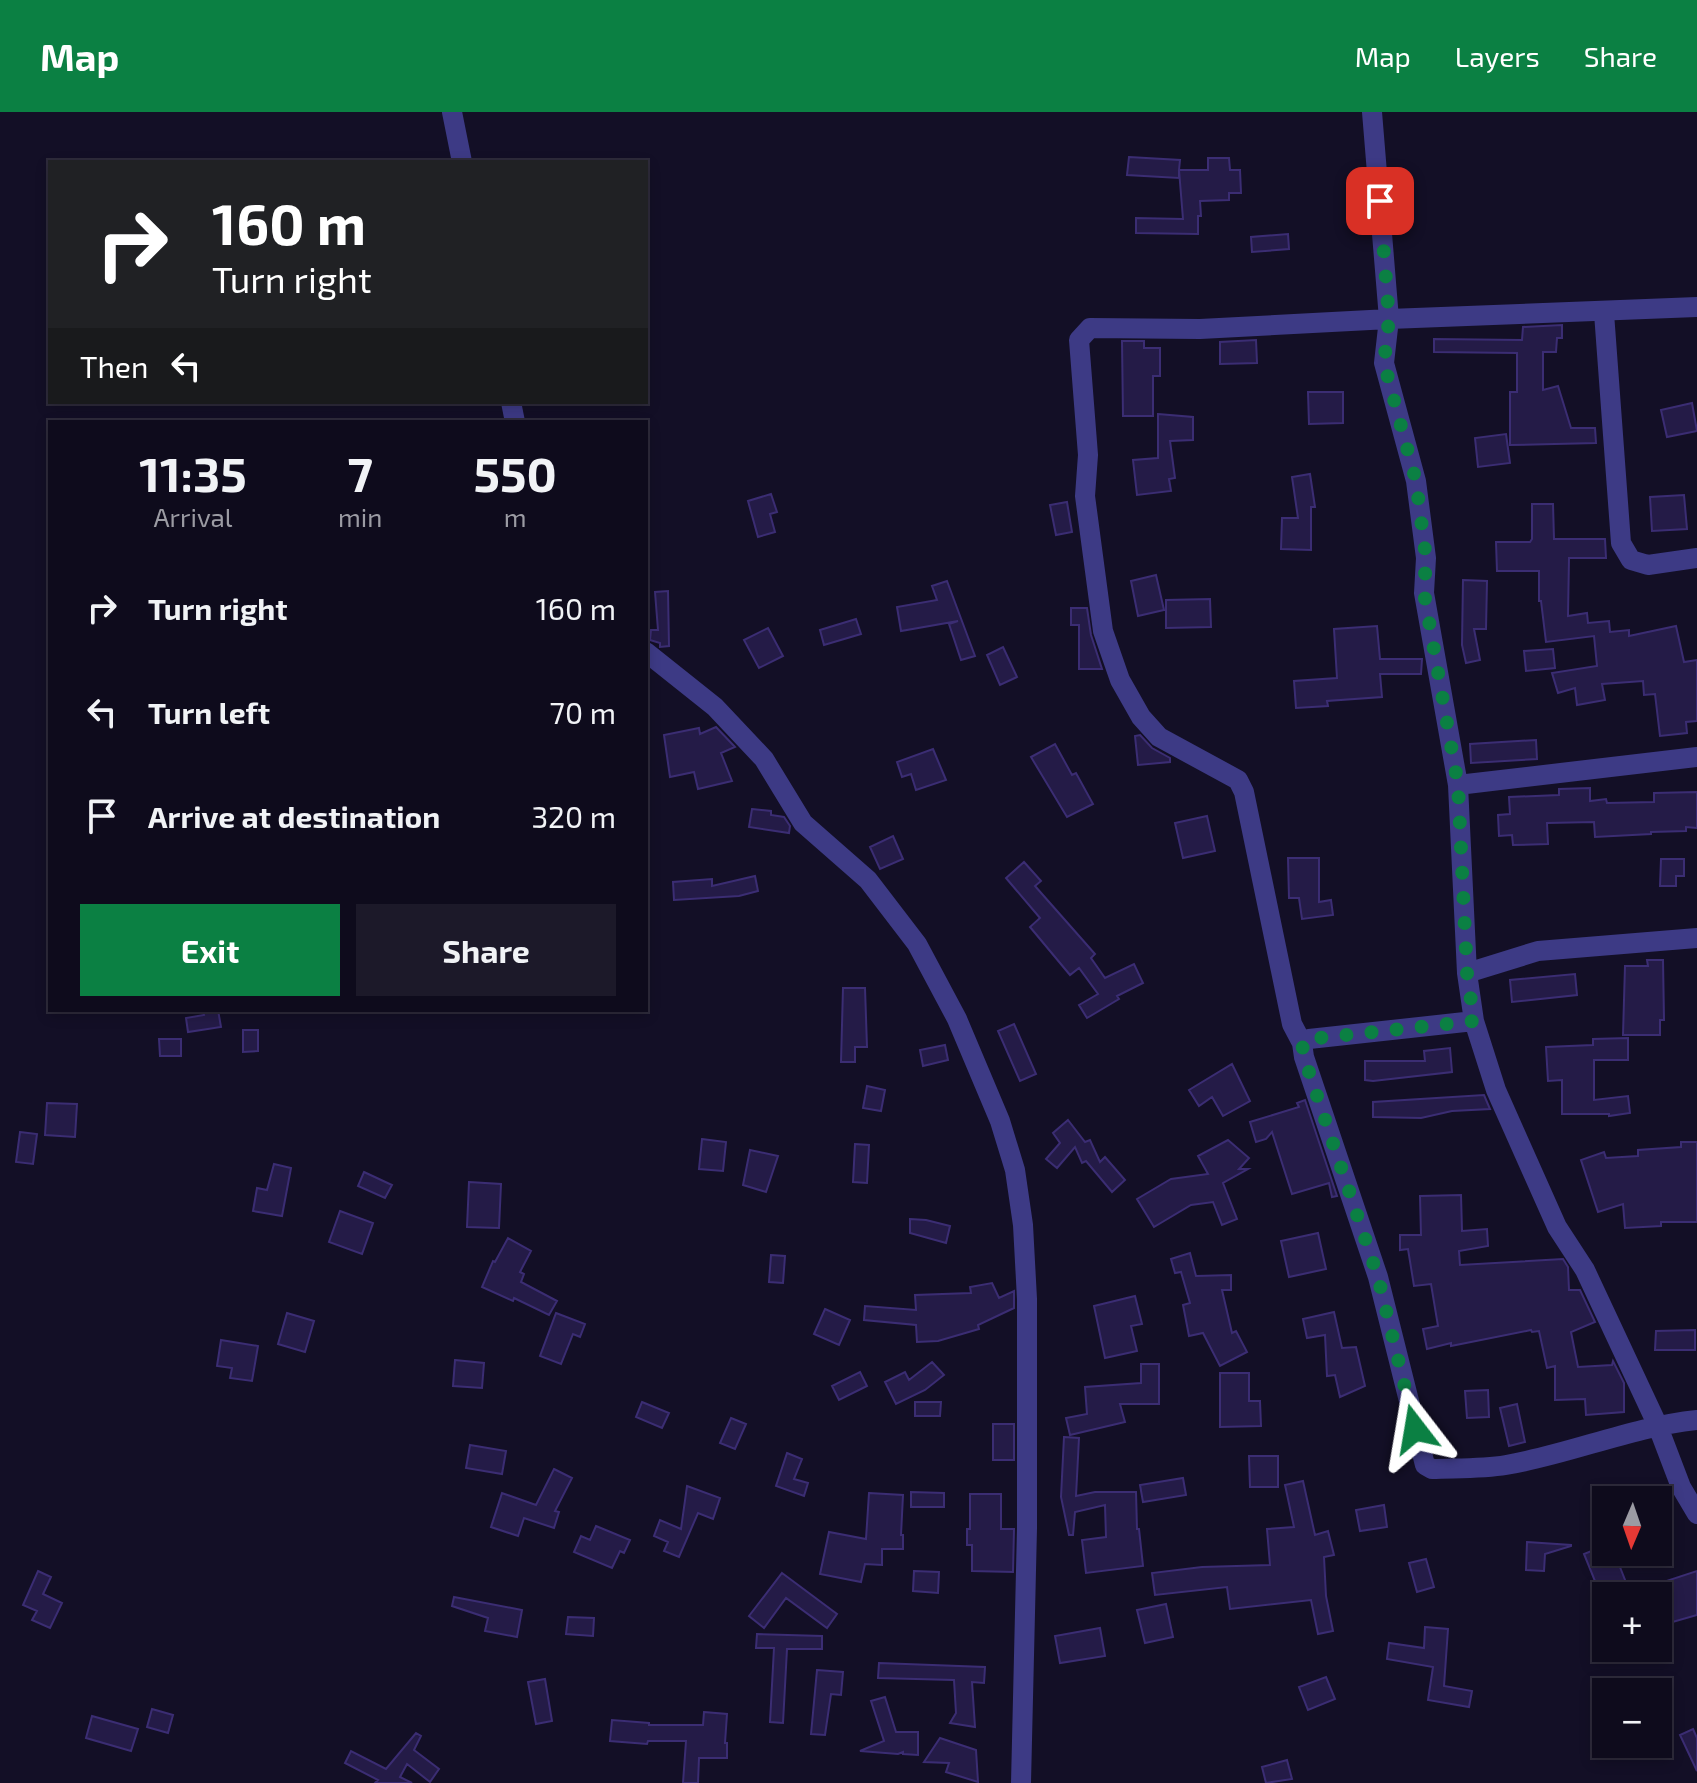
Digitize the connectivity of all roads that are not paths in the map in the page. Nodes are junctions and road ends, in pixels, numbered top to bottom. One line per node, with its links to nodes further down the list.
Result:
1 (452, 112): 3 (street)
2 (1372, 112): 6 (street)
3 (462, 160)
4 (1697, 307): 5 (street)
5 (1604, 313): 6 (street); 7 (street)
6 (1389, 319): 10 (street); 14 (street)
7 (1697, 558)
8 (648, 654): 18 (street)
9 (1697, 757): 10 (street)
10 (1458, 785): 12 (street)
11 (1697, 938): 12 (street)
12 (1467, 973): 13 (street)
13 (1474, 1021): 14 (street); 16 (street)
14 (1302, 1043): 16 (street)
15 (1697, 1420): 16 (street)
16 (1657, 1424): 17 (street)
17 (1697, 1514)
18 (1021, 1783)

